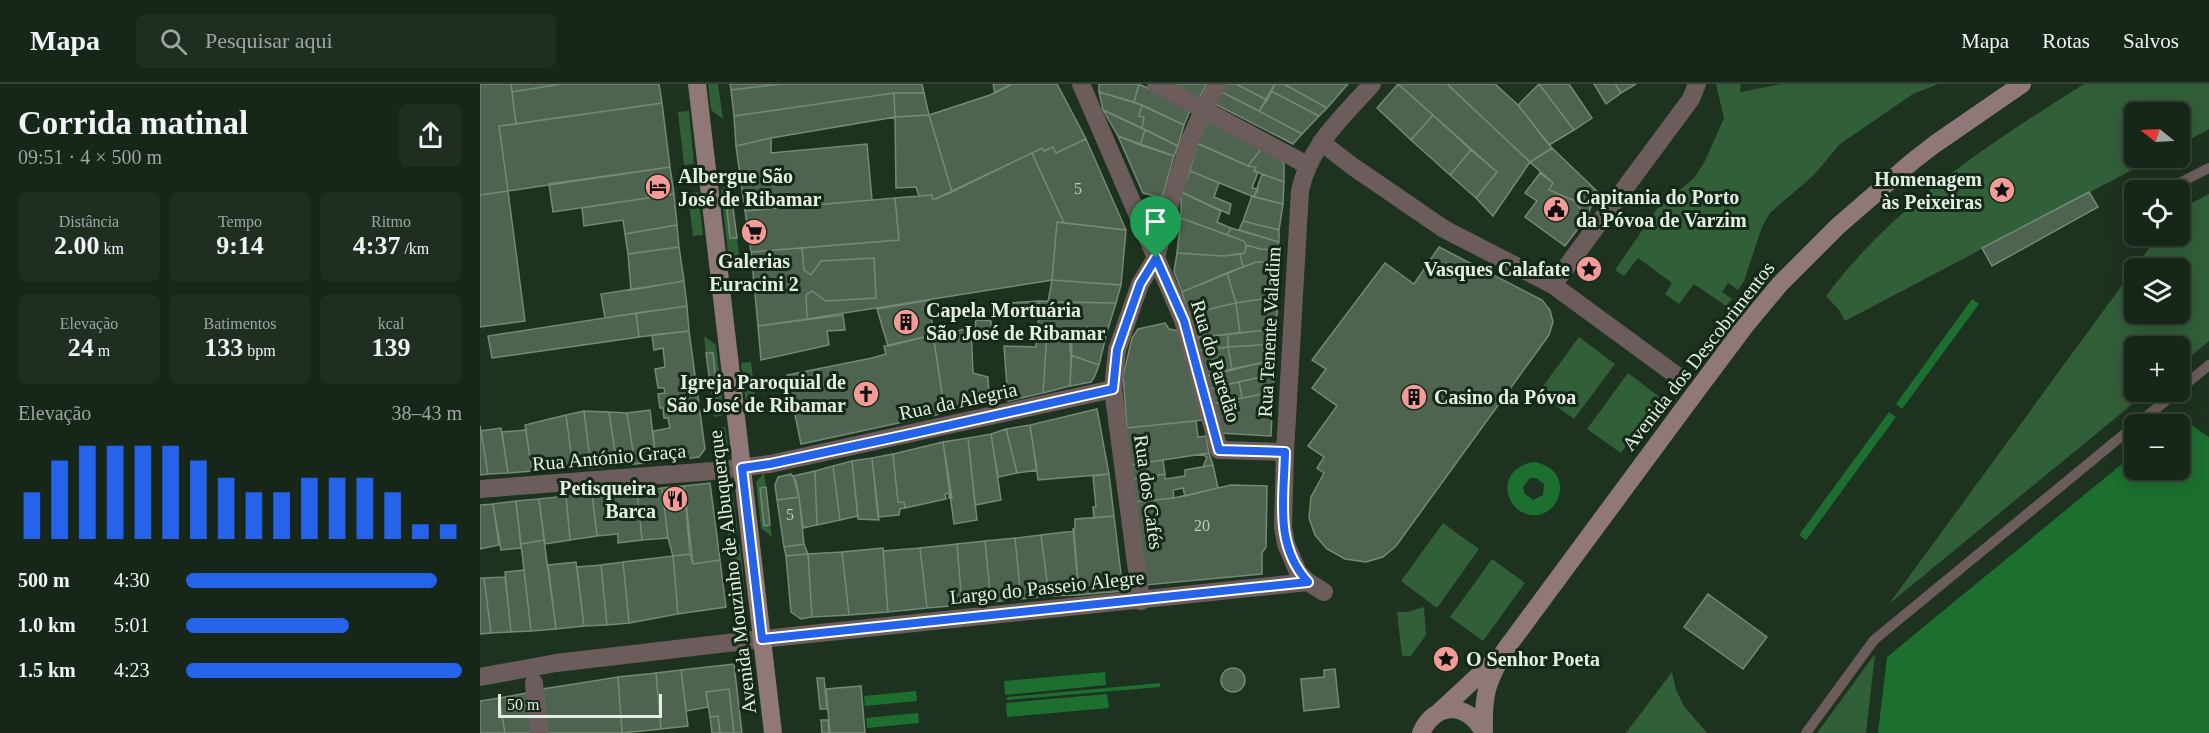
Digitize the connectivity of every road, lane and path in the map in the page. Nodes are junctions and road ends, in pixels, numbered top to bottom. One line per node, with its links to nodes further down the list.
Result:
1 (697, 84): 23 (main road, Avenida Mouzinho de Albuquerque)
2 (1081, 84): 13 (street)
3 (1156, 84): 8 (street)
4 (1218, 84): 8 (street, Rua dos Cafés)
5 (1372, 84): 9 (street, Rua Tenente Valadim)
6 (1697, 84): 14 (street)
7 (2022, 84): 29 (main road, Avenida dos Descobrimentos)
8 (1203, 110): 10 (street); 13 (street, Rua dos Cafés)
9 (1321, 142): 10 (street, Rua Tenente Valadim); 14 (street)
10 (1307, 165): 22 (street, Rua Tenente Valadim)
11 (2209, 168): 12 (lane)
12 (2186, 180)
13 (1156, 258): 18 (street, Rua dos Cafés); 22 (street, Rua do Paredão)
14 (1554, 285): 16 (street)
15 (2209, 365): 17 (lane)
16 (1680, 378)
17 (2190, 380)
18 (1113, 389): 23 (street, Rua da Alegria); 27 (street, Rua dos Cafés)
19 (2164, 402): 20 (lane)
20 (2149, 414)
21 (2124, 435): 37 (lane)
22 (1285, 452): 25 (street, Rua Tenente Valadim)
23 (742, 468): 24 (street, Rua António Graça); 28 (main road, Avenida Mouzinho de Albuquerque)
24 (480, 489)
25 (1308, 582): 26 (street, Rua Tenente Valadim); 27 (street, Largo do Passeio Alegre)
26 (1324, 592)
27 (1141, 601): 28 (street, Largo do Passeio Alegre)
28 (762, 639): 30 (street, Largo do Passeio Alegre); 34 (main road, Avenida Mouzinho de Albuquerque)
29 (1505, 650): 32 (main road, Avenida dos Descobrimentos); 36 (main road, Avenida dos Descobrimentos)
30 (480, 677)
31 (534, 683): 33 (street)
32 (1428, 723): 35 (main road, Avenida dos Descobrimentos); 36 (main road)
33 (539, 733)
34 (773, 733)
35 (1410, 733)
36 (1484, 733)
37 (1806, 733)

